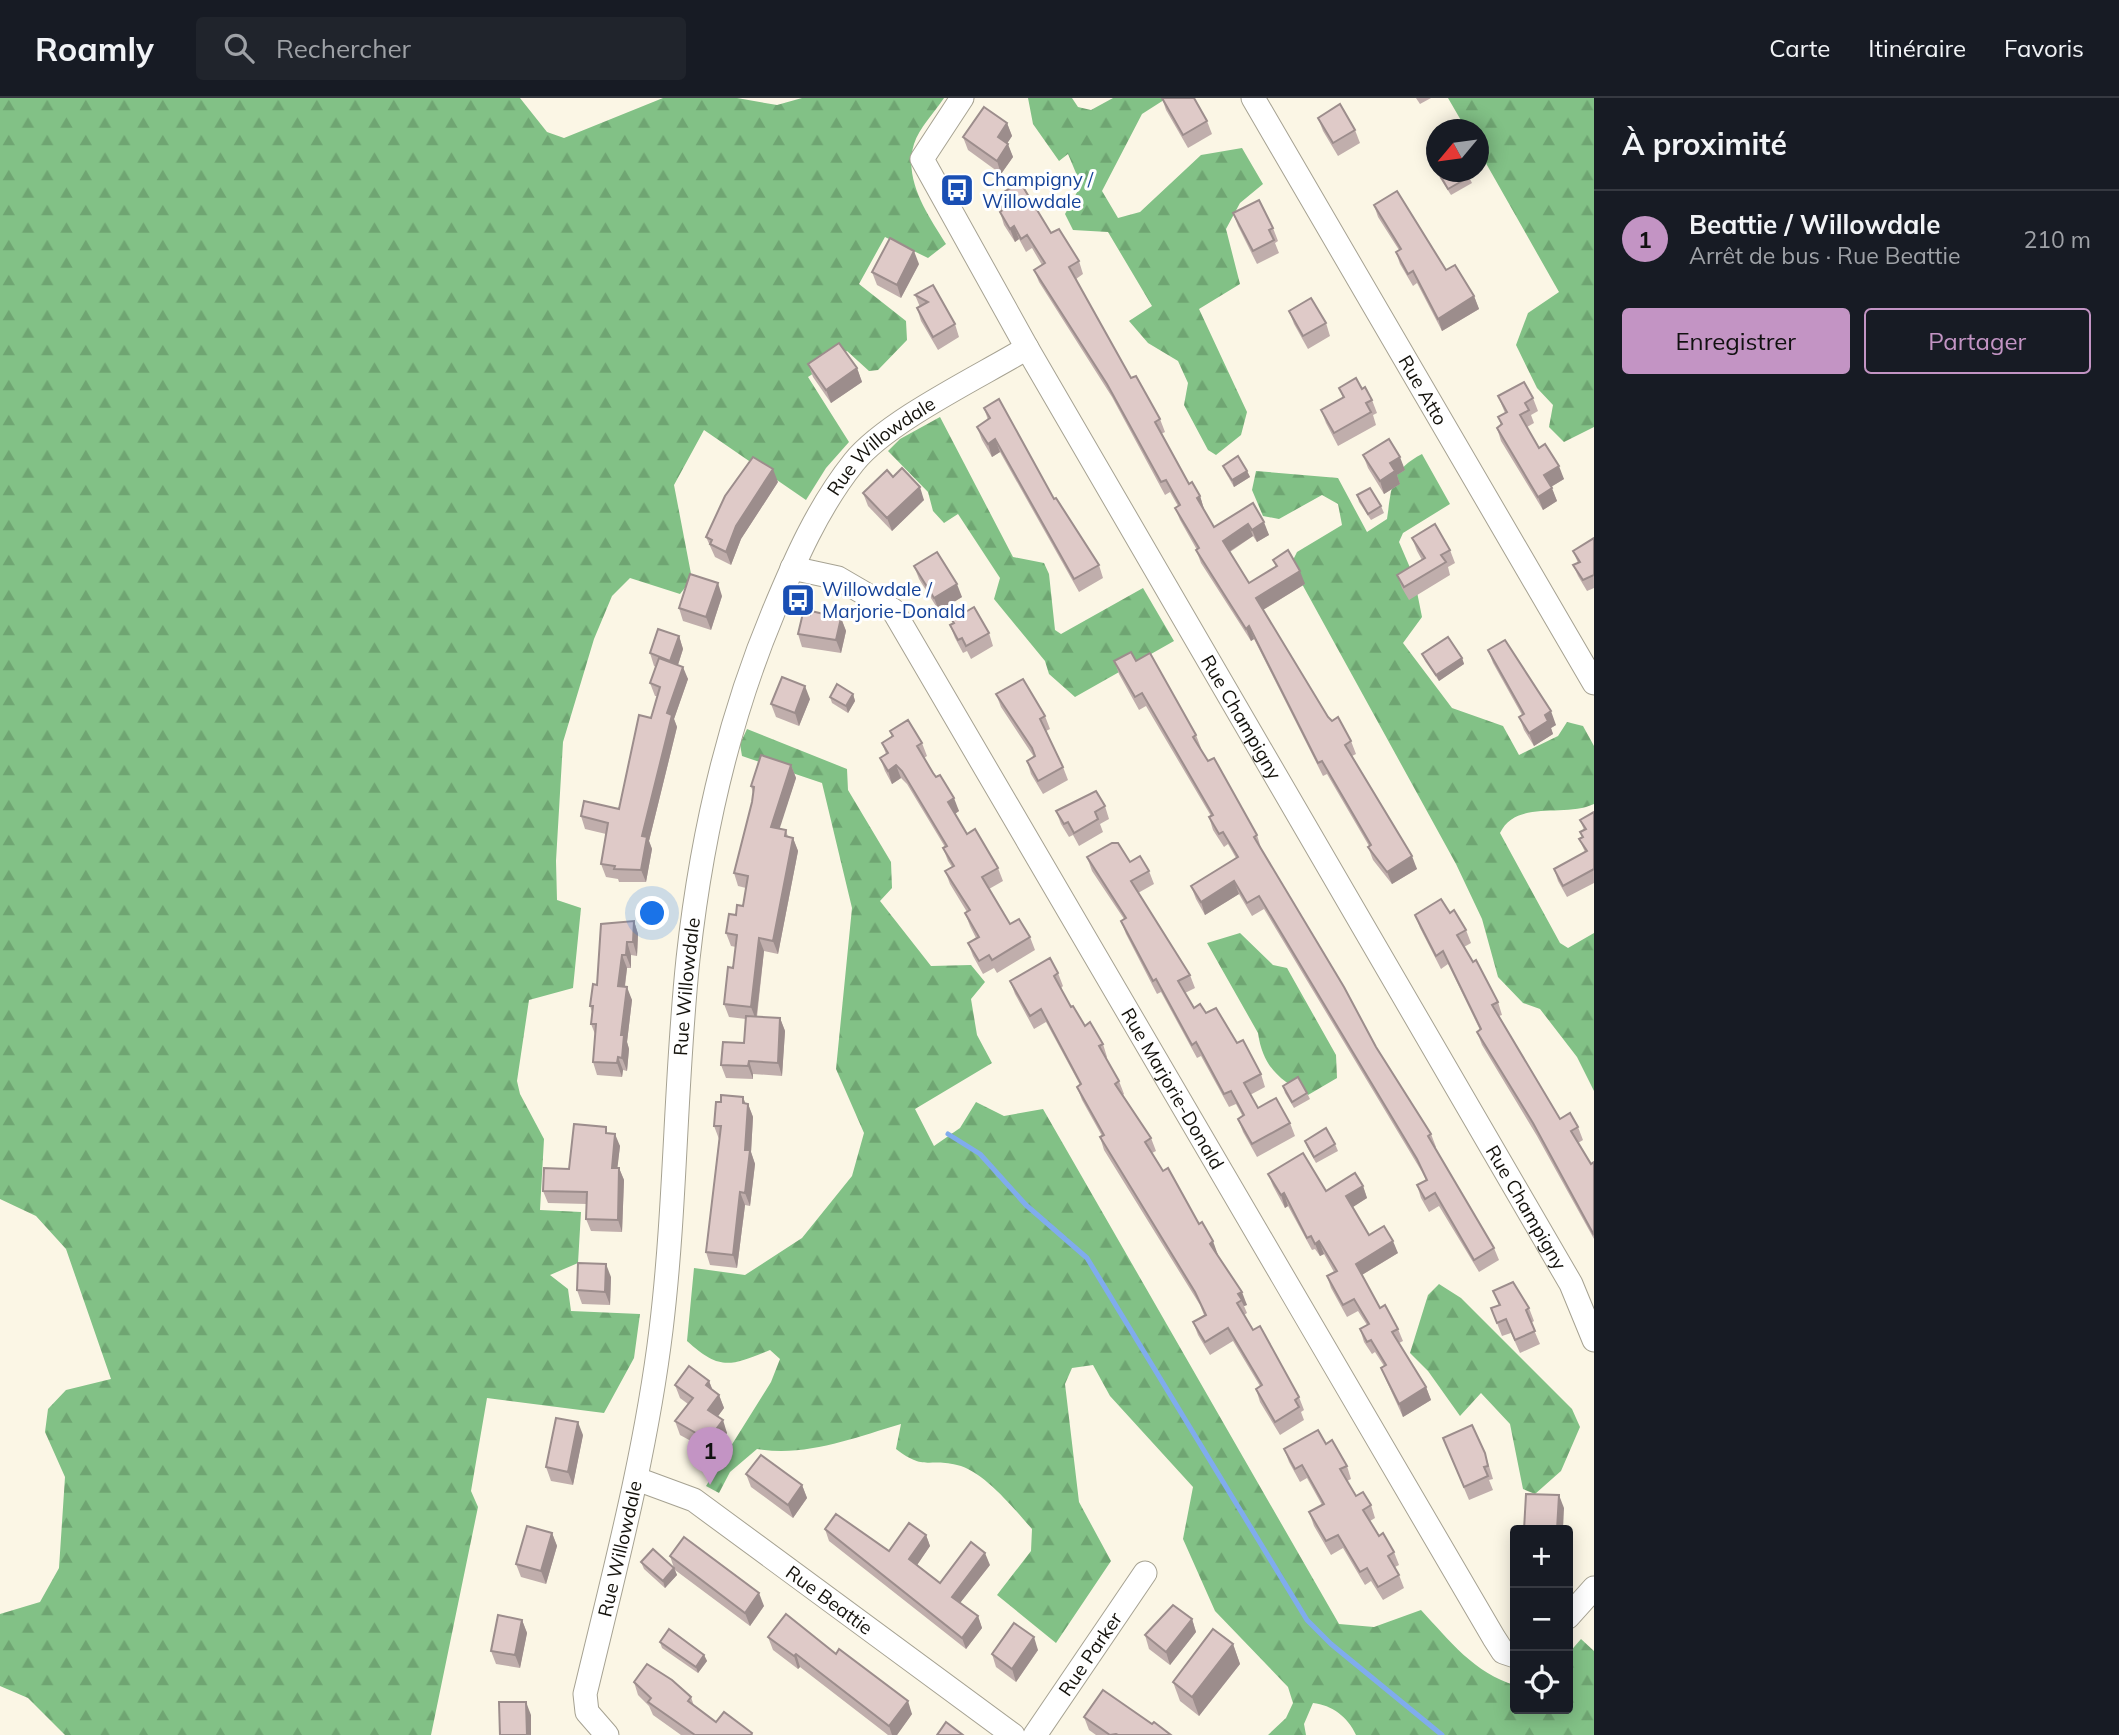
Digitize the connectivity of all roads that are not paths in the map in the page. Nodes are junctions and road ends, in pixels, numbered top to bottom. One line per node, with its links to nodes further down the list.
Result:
1 (962, 98): 3 (street, Rue Champigny)
2 (1253, 98): 5 (street, Rue Atto)
3 (1027, 348): 4 (street, Rue Willowdale); 6 (street, Rue Champigny)
4 (792, 568): 7 (street, Rue Willowdale); 11 (street, Rue Marjorie-Donald)
5 (1594, 683)
6 (1594, 1340)
7 (637, 1479): 12 (street, Rue Willowdale); 13 (street, Rue Beattie)
8 (1145, 1573): 14 (street, Rue Parker)
9 (1594, 1588): 10 (street)
10 (1573, 1611)
11 (1510, 1654)
12 (607, 1735)
13 (1013, 1735)
14 (1035, 1735)

